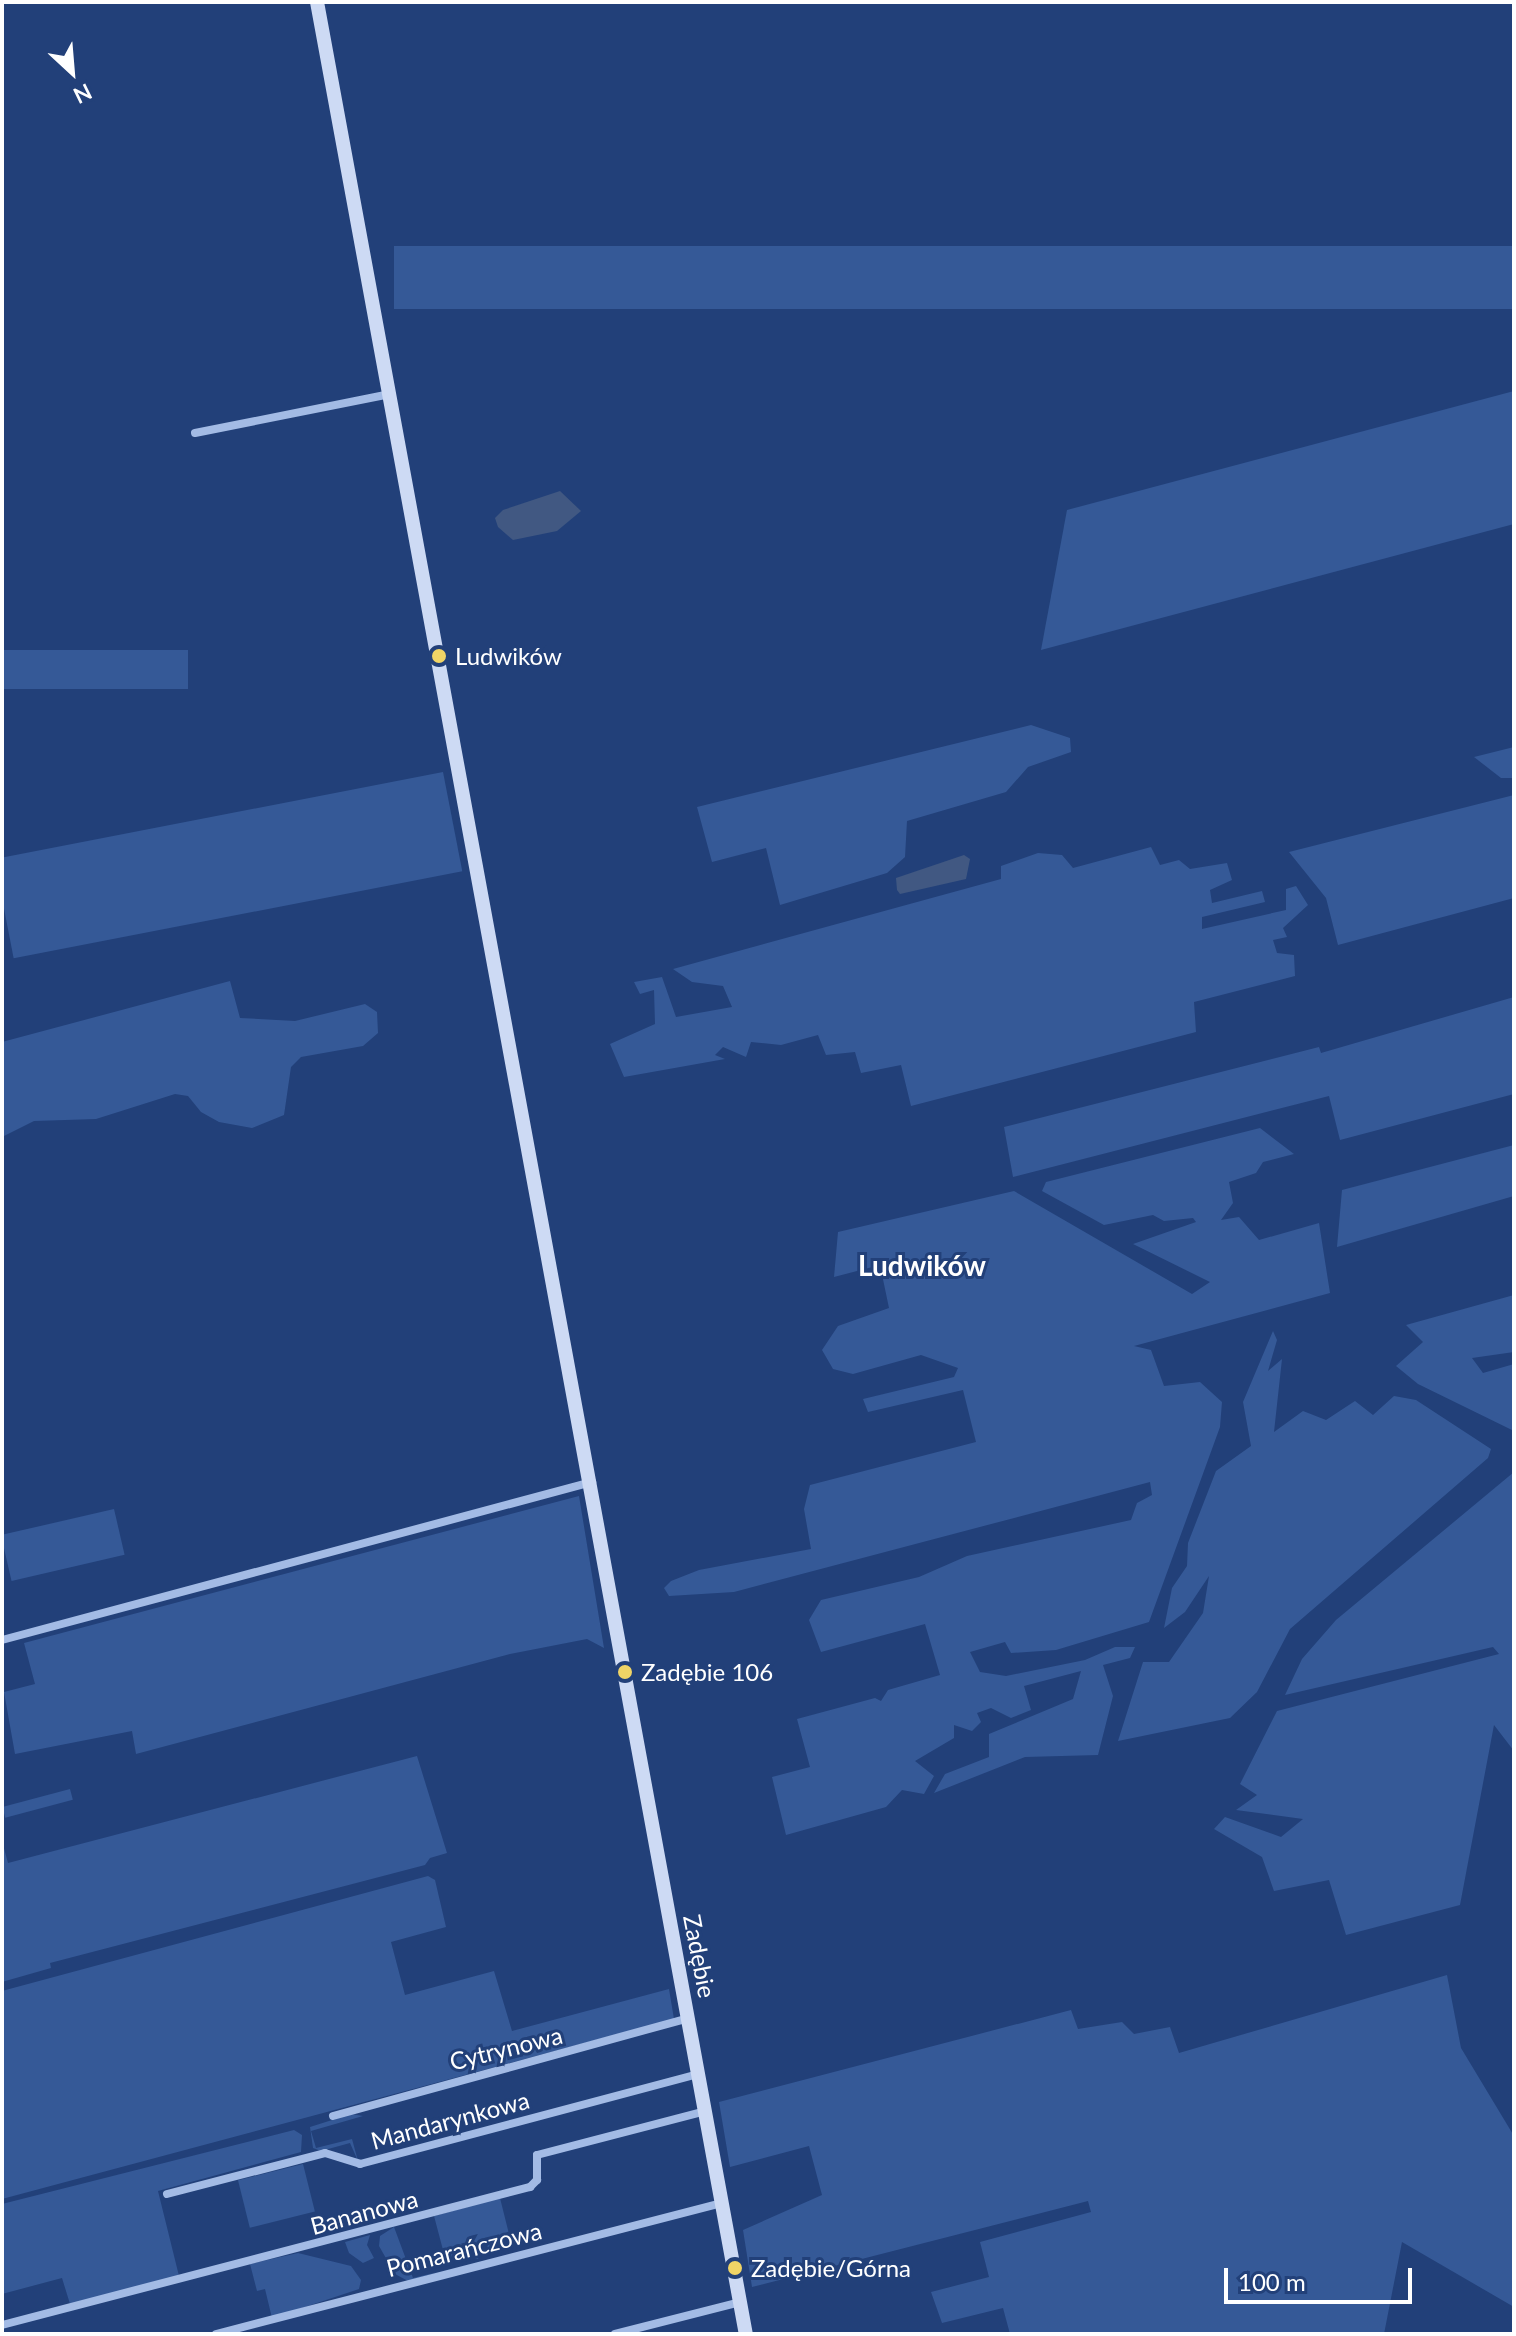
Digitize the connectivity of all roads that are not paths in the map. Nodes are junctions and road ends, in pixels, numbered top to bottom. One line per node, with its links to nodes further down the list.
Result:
1 (317, 2): 2 (street, Zadębie)
2 (390, 394): 3 (street); 4 (street, Zadębie)
3 (195, 433)
4 (592, 1482): 5 (street); 6 (street, Zadębie)
5 (2, 1640)
6 (689, 2018): 7 (street, Zadębie); 9 (street, Cytrynowa)
7 (699, 2074): 8 (street, Zadębie); 10 (street, Mandarynkowa)
8 (706, 2111): 11 (street, Zadębie); 13 (street, Bananowa)
9 (333, 2116)
10 (167, 2194)
11 (722, 2203): 12 (street, Zadębie); 14 (street, Pomarańczowa)
12 (741, 2302): 15 (street); 16 (street, Zadębie)
13 (2, 2325)
14 (216, 2334)
15 (615, 2334)
16 (746, 2334)

